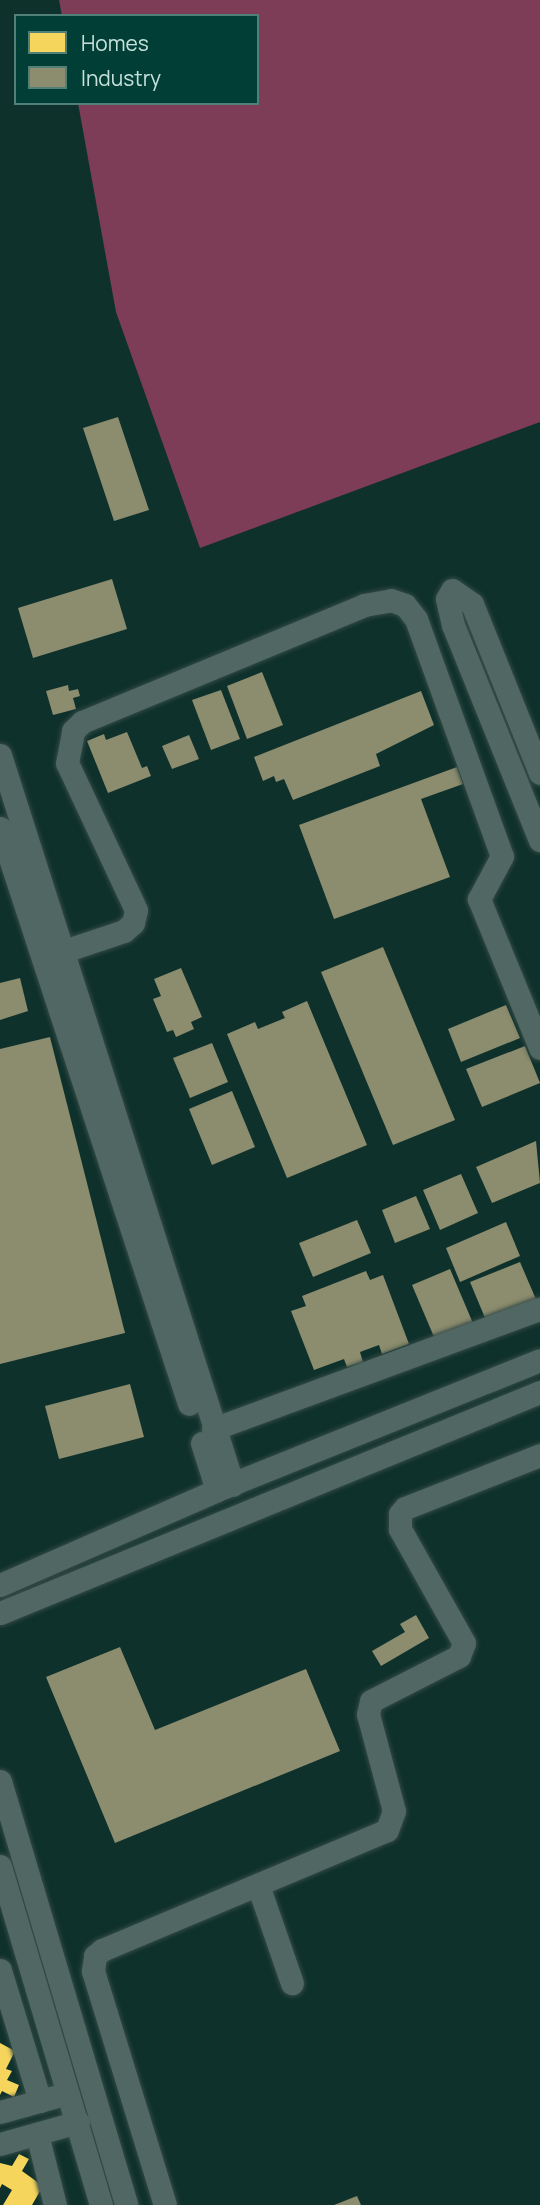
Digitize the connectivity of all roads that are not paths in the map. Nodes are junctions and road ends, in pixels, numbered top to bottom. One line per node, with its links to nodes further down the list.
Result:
1 (0, 755): 5 (street)
2 (540, 773): 4 (street)
3 (0, 828): 5 (street)
4 (540, 840)
5 (53, 955): 6 (street); 10 (street); 12 (street)
6 (540, 1048)
7 (540, 1309): 10 (street)
8 (540, 1360): 12 (street)
9 (540, 1392): 14 (street)
10 (213, 1429): 12 (street)
11 (540, 1455): 17 (street)
12 (225, 1487): 13 (street)
13 (0, 1585)
14 (0, 1613)
15 (0, 1781): 18 (street)
16 (0, 1866): 19 (street)
17 (258, 1885): 21 (street); 33 (street)
18 (38, 1910): 19 (street); 32 (street)
19 (8, 1922): 22 (street)
20 (0, 1969): 23 (street)
21 (292, 1983)
22 (46, 2020): 23 (street); 24 (street)
23 (17, 2027): 25 (street)
24 (67, 2094): 25 (street); 27 (street)
25 (40, 2101): 26 (street)
26 (0, 2112)
27 (78, 2122): 28 (street); 31 (street)
28 (37, 2134): 29 (street); 30 (street)
29 (0, 2144)
30 (55, 2205)
31 (101, 2205)
32 (126, 2205)
33 (165, 2205)

